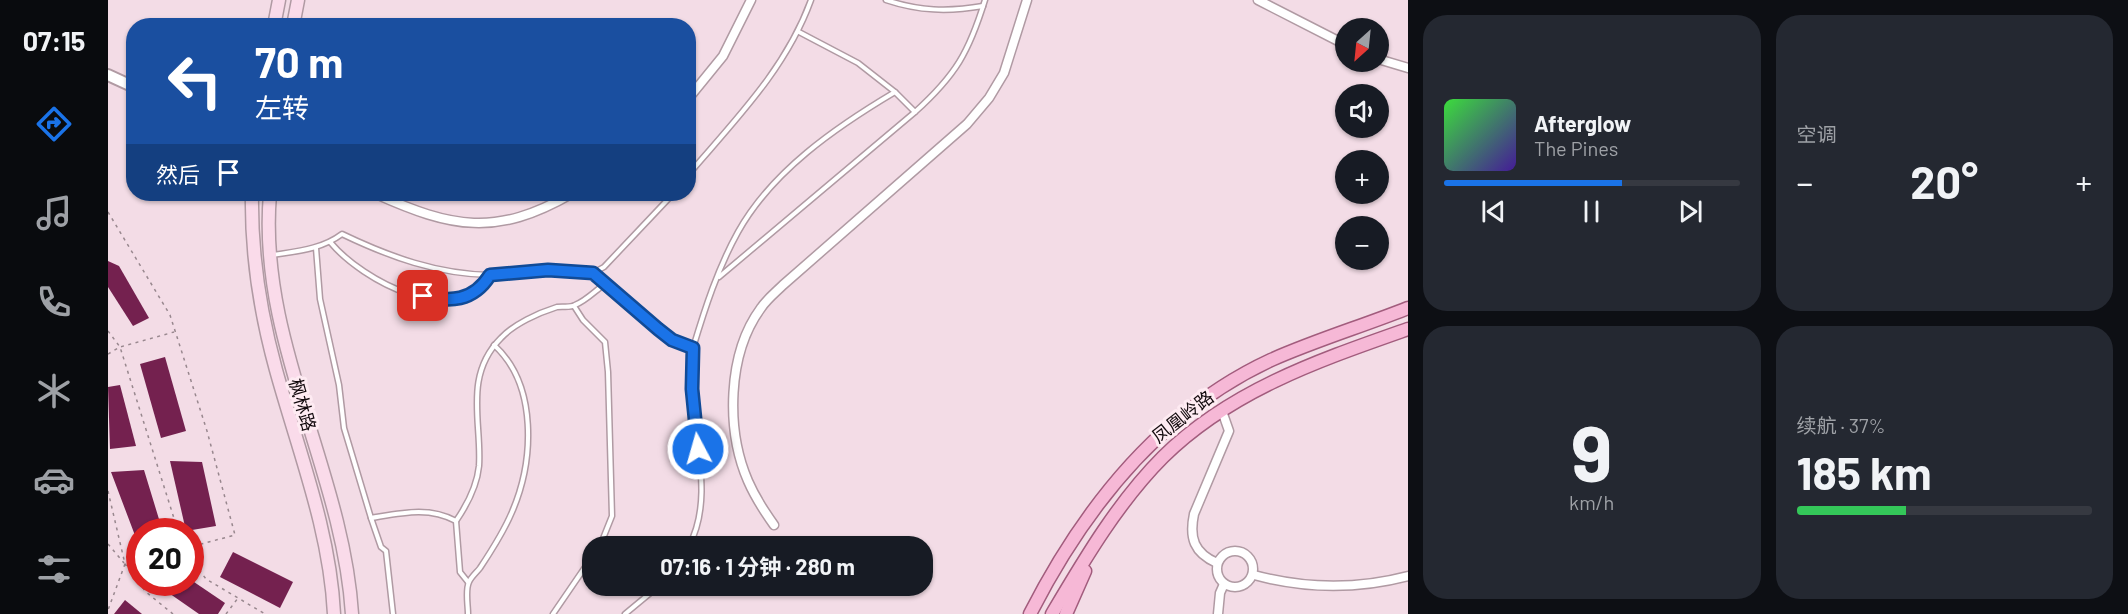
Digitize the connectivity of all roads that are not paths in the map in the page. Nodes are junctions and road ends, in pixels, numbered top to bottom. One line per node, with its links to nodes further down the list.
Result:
1 (279, 0): 10 (main road)
2 (298, 0): 11 (main road)
3 (751, 0): 18 (street)
4 (811, 0): 12 (lane)
5 (886, 0): 9 (lane)
6 (985, 0): 9 (lane)
7 (1027, 0): 42 (street)
8 (1258, 0): 13 (street)
9 (983, 6): 20 (lane)
10 (276, 18)
11 (295, 18)
12 (799, 32): 19 (lane); 21 (lane)
13 (1335, 39)
14 (1389, 62): 15 (street)
15 (1408, 68)
16 (108, 75): 17 (street)
17 (126, 83)
18 (696, 89)
19 (895, 92): 20 (lane); 32 (lane)
20 (915, 112): 32 (lane)
21 (696, 166)
22 (252, 201): 54 (main road, 枫林路)
23 (270, 201): 29 (main road, 枫林路)
24 (393, 201): 25 (street)
25 (559, 201)
26 (666, 201): 30 (lane)
27 (331, 243): 28 (lane); 31 (lane); 31 (lane)
28 (316, 248): 29 (lane); 40 (lane)
29 (269, 256): 55 (main road, 枫林路)
30 (593, 273): 31 (lane); 33 (lane)
31 (490, 275)
32 (716, 279): 38 (lane)
33 (605, 284): 34 (lane); 38 (lane)
34 (574, 306): 37 (lane); 43 (lane)
35 (1408, 308): 52 (main road, 凤凰岭路)
36 (1408, 329): 39 (main road, 凤凰岭路)
37 (495, 345): 41 (lane); 50 (lane)
38 (693, 348): 44 (lane)
39 (1222, 411): 45 (main road, 凤凰岭路); 46 (street)
40 (372, 518): 41 (lane); 56 (lane)
41 (456, 521): 50 (lane)
42 (774, 525)
43 (604, 536)
44 (693, 536)
45 (1100, 538): 62 (main road, 凤凰岭路); 63 (main road)
46 (1217, 562): 48 (street); 51 (street)
47 (582, 572): 58 (lane)
48 (1254, 575): 49 (street); 51 (street)
49 (1408, 576)
50 (468, 582): 57 (lane)
51 (1224, 584): 64 (street)
52 (1046, 585): 60 (main road); 61 (main road, 凤凰岭路)
53 (647, 596): 59 (lane)
54 (334, 614)
55 (352, 614)
56 (393, 614)
57 (468, 614)
58 (553, 614)
59 (625, 614)
60 (1023, 614)
61 (1030, 614)
62 (1052, 614)
63 (1066, 614)
64 (1218, 614)

